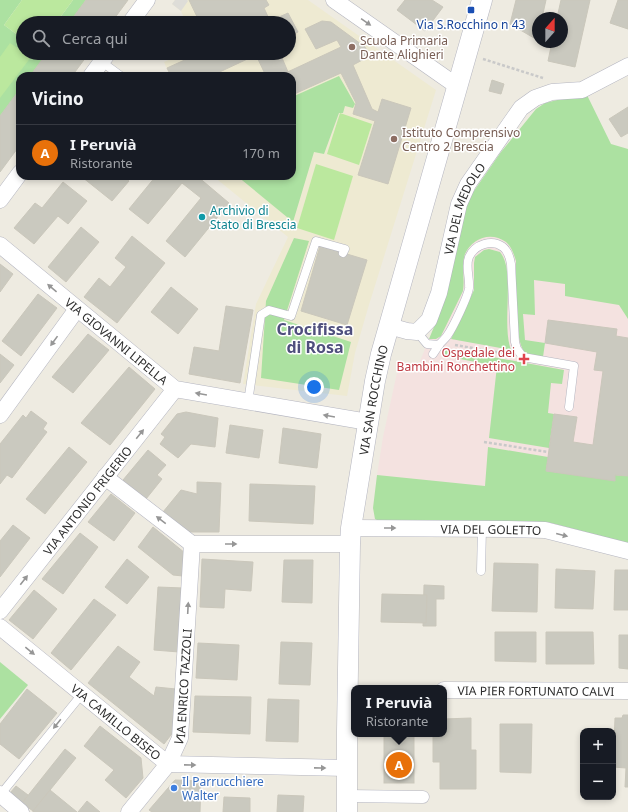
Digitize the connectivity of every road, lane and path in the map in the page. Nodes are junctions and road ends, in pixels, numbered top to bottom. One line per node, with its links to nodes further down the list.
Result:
1 (147, 0): 4 (street)
2 (334, 0): 12 (street, one-way to 12)
3 (482, 0): 5 (street, VIA SAN ROCCHINO)
4 (135, 16)
5 (466, 54): 11 (path); 12 (street, VIA SAN ROCCHINO)
6 (103, 60): 9 (street)
7 (107, 60): 10 (lane)
8 (628, 66): 19 (street, VIA DEL MEDOLO)
9 (94, 72)
10 (117, 72)
11 (546, 79)
12 (457, 86): 18 (street, VIA SAN ROCCHINO)
13 (16, 178): 14 (street)
14 (0, 200)
15 (0, 245): 17 (street, VIA GIOVANNI LIPELLA, one-way to 15)
16 (343, 253): 24 (lane)
17 (77, 309): 23 (street, VIA GIOVANNI LIPELLA); 26 (street, one-way to 26)
18 (389, 326): 19 (street); 27 (street, VIA SAN ROCCHINO)
19 (417, 332): 20 (lane)
20 (439, 345): 21 (lane); 22 (path); 22 (lane)
21 (433, 354)
22 (523, 357): 25 (lane)
23 (175, 390): 24 (street, VIA GIOVANNI LIPELLA, one-way to 23); 30 (street, VIA ANTONIO FRIGERIO, one-way to 23)
24 (248, 402): 27 (street, VIA GIOVANNI LIPELLA, one-way to 24)
25 (570, 407)
26 (0, 415)
27 (368, 422): 32 (street, VIA SAN ROCCHINO)
28 (484, 442): 29 (path)
29 (548, 452)
30 (105, 477): 33 (street, one-way to 30); 36 (street, VIA ANTONIO FRIGERIO, one-way to 30)
31 (482, 528): 32 (street, VIA DEL GOLETTO, one-way to 31); 34 (street, VIA DEL GOLETTO, one-way to 34); 35 (lane)
32 (351, 536): 33 (street, VIA DEL GOLETTO, one-way to 32); 38 (street, VIA SAN ROCCHINO)
33 (192, 544): 43 (street, VIA ENRICO TAZZOLI, one-way to 33)
34 (628, 551)
35 (481, 571)
36 (0, 610)
37 (0, 627): 41 (street, VIA CAMILLO BISEO, one-way to 41)
38 (351, 690): 42 (street, VIA SAN ROCCHINO)
39 (447, 690): 40 (street, VIA PIER FORTUNATO CALVI)
40 (628, 691)
41 (82, 694): 43 (street, VIA CAMILLO BISEO); 45 (lane, one-way to 45)
42 (351, 712): 44 (street, VIA SAN ROCCHINO)
43 (168, 764): 44 (street, VIA CAMILLO BISEO, one-way to 44); 49 (street, VIA ENRICO TAZZOLI)
44 (347, 768): 47 (street, VIA SAN ROCCHINO)
45 (0, 794): 48 (street)
46 (423, 797): 47 (street)
47 (347, 804)
48 (21, 812)
49 (129, 812)

